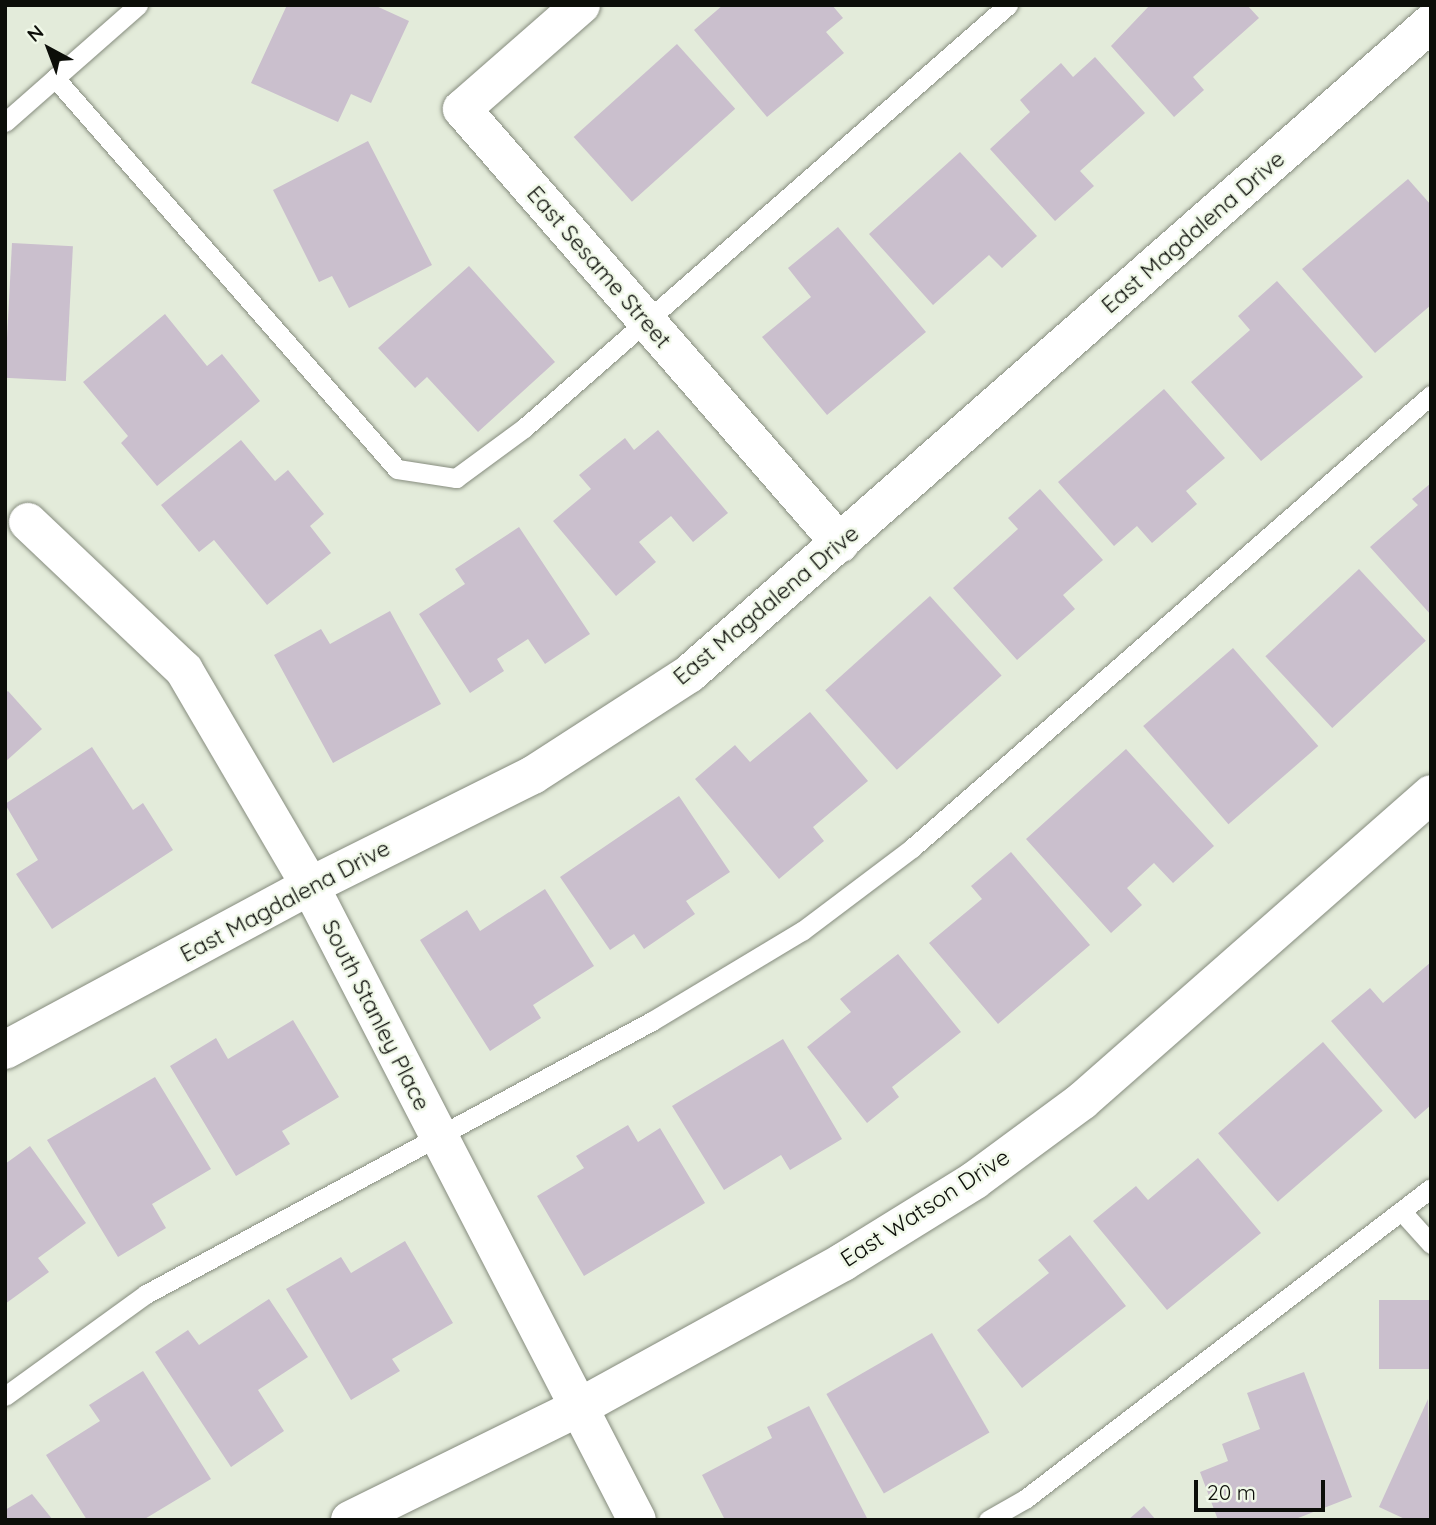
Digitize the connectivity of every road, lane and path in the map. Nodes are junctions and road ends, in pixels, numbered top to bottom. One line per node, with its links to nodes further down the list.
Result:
1 (138, 5): 5 (lane)
2 (581, 5): 7 (street, East Sesame Street)
3 (1008, 5): 7 (lane)
4 (1431, 23): 10 (street, East Magdalena Drive)
5 (55, 78): 6 (lane); 7 (lane)
6 (5, 122)
7 (646, 321): 10 (street, East Sesame Street)
8 (1431, 395): 14 (lane)
9 (28, 522): 12 (street, South Stanley Place)
10 (839, 543): 12 (street, East Magdalena Drive)
11 (1431, 794): 19 (street, East Watson Drive)
12 (310, 886): 13 (street, East Magdalena Drive); 14 (street, South Stanley Place)
13 (5, 1050)
14 (437, 1135): 18 (lane); 19 (street, South Stanley Place)
15 (1431, 1188): 16 (lane)
16 (1403, 1213): 17 (lane); 22 (lane)
17 (1431, 1244)
18 (5, 1396)
19 (576, 1409): 20 (street, East Watson Drive); 21 (street, South Stanley Place)
20 (350, 1520)
21 (637, 1520)
22 (988, 1520)

